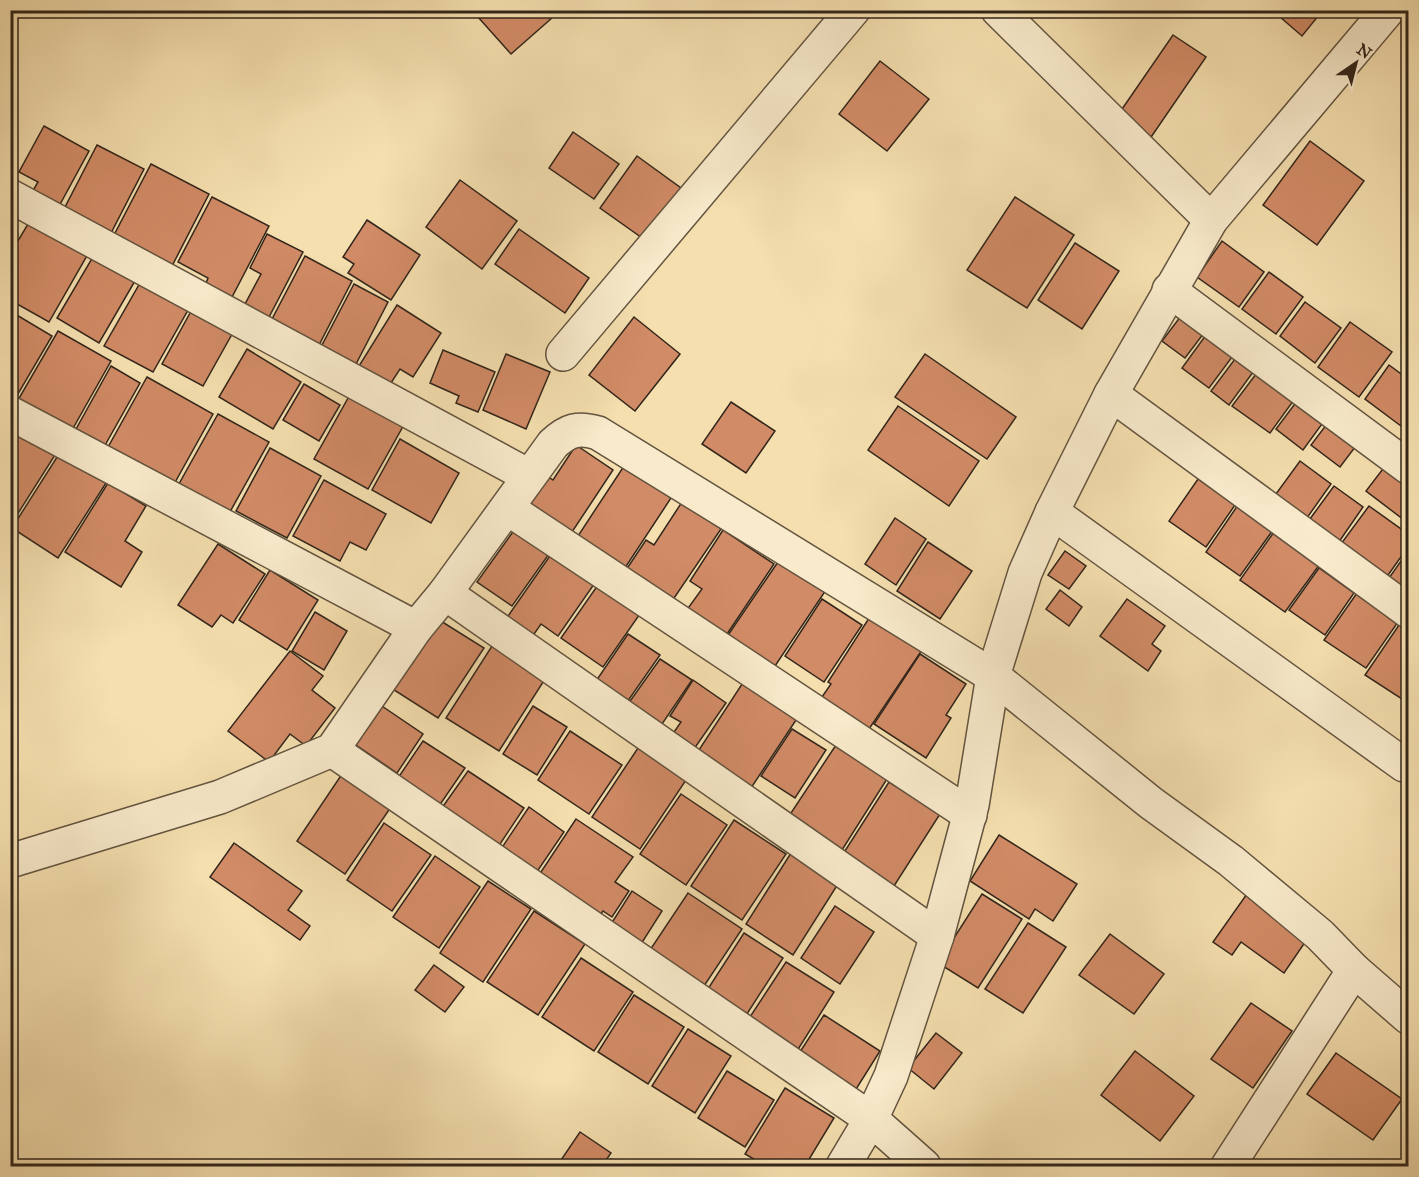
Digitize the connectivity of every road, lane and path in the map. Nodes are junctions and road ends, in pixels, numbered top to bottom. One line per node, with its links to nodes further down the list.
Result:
1 (853, 10): 7 (street)
2 (999, 10): 5 (street)
3 (1388, 10): 5 (street)
4 (10, 196): 11 (street)
5 (1211, 220): 6 (street)
6 (1169, 290): 8 (street); 10 (street)
7 (563, 354)
8 (1111, 394): 13 (street); 15 (street)
9 (10, 413): 16 (street)
10 (1408, 467)
11 (529, 476): 12 (street); 17 (street)
12 (507, 508): 14 (street); 20 (street)
13 (1052, 512): 17 (street); 19 (street)
14 (445, 593): 16 (street); 22 (street)
15 (1408, 611)
16 (416, 628): 18 (street)
17 (993, 676): 20 (street); 23 (street)
18 (332, 750): 21 (street); 25 (street)
19 (1404, 765)
20 (969, 815): 22 (street)
21 (10, 861)
22 (937, 936): 25 (street)
23 (1354, 970): 24 (street); 28 (street)
24 (1408, 1017)
25 (871, 1119): 26 (street); 27 (street)
26 (843, 1167)
27 (924, 1167)
28 (1228, 1167)

